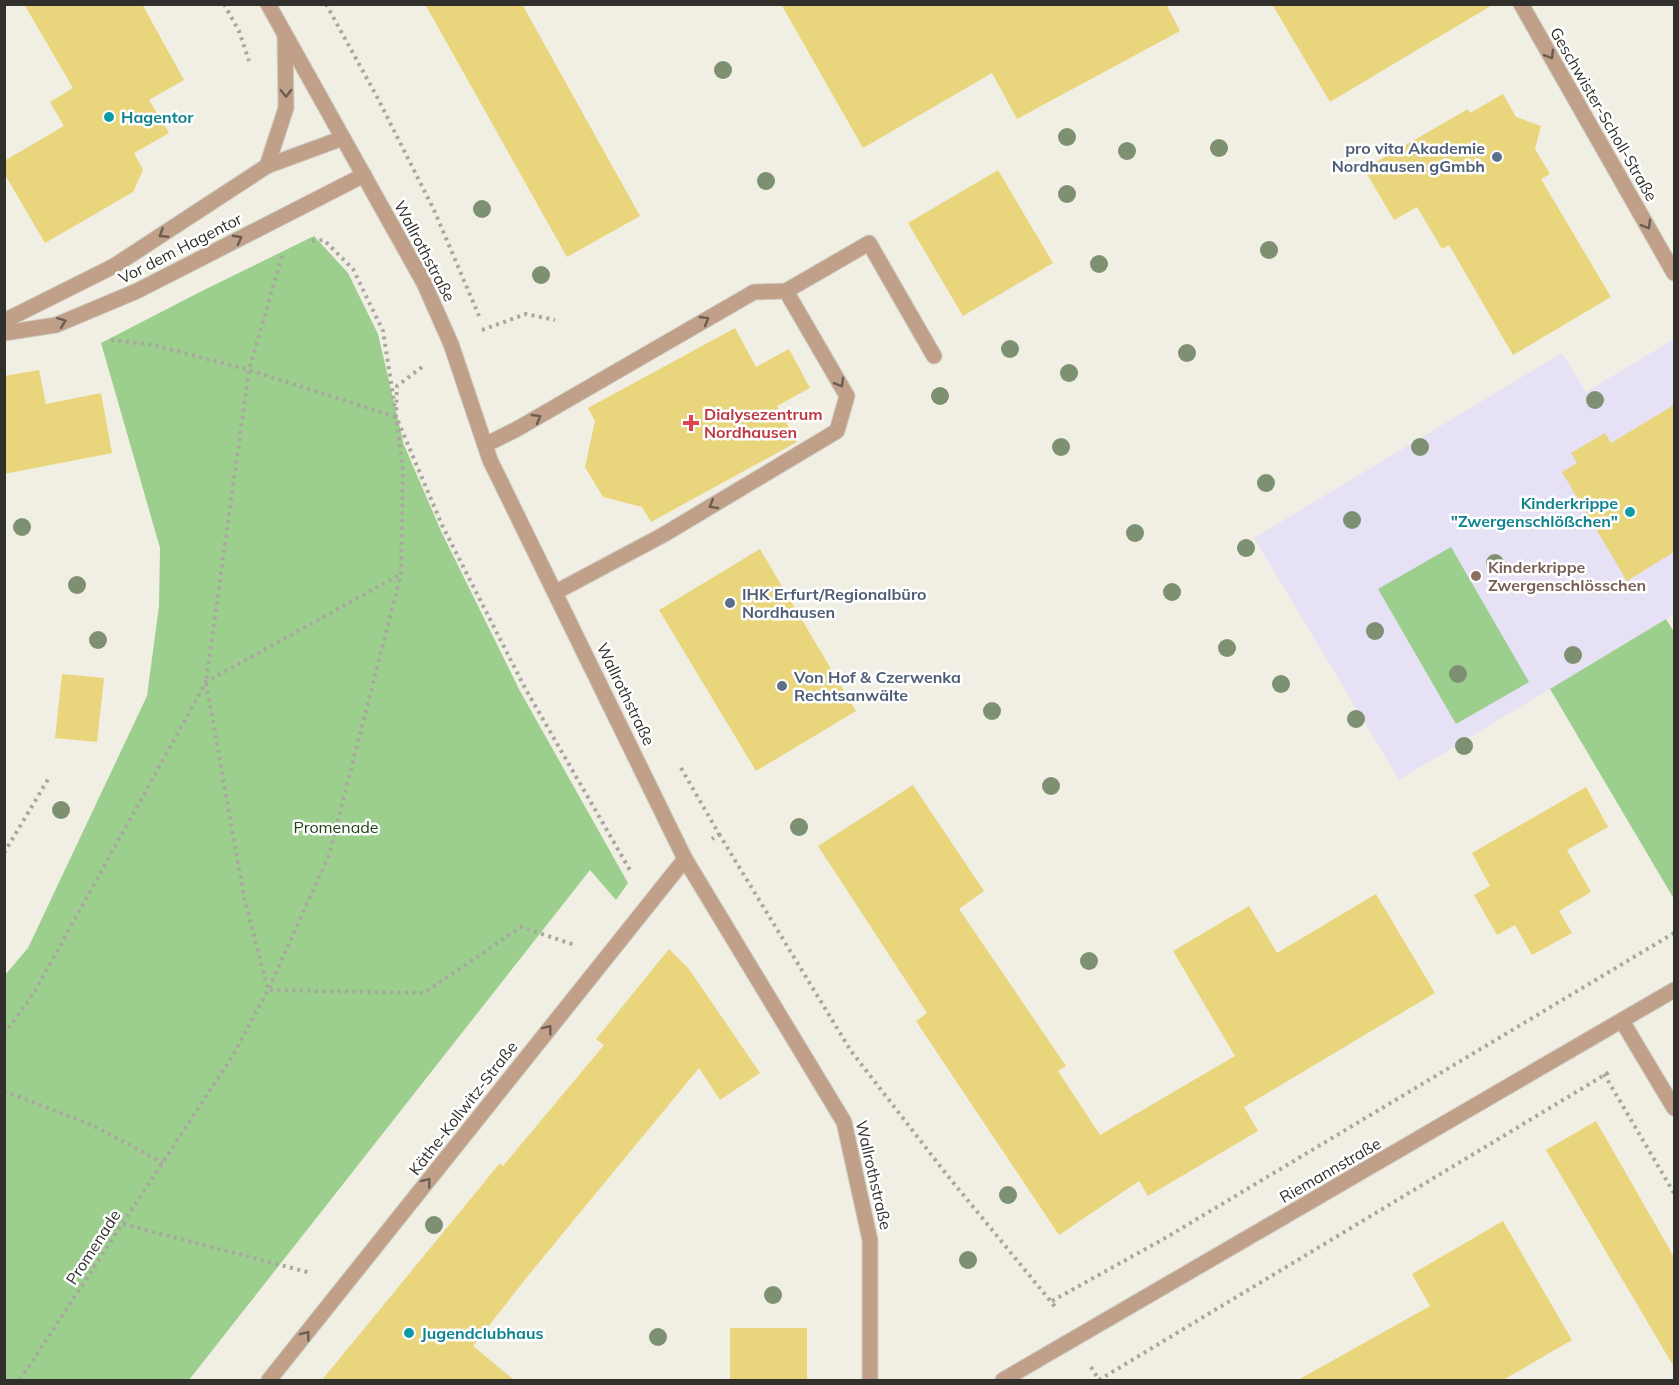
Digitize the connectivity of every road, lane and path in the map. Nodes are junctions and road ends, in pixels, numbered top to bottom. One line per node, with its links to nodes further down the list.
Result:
1 (224, 4): 5 (path)
2 (268, 4): 4 (street, Wallrothstraße)
3 (1521, 4): 11 (street, Geschwister-Scholl-Straße, one-way to 11)
4 (285, 34): 6 (street, Wallrothstraße); 7 (street, Wallrothstraße, one-way to 7)
5 (251, 66)
6 (343, 138): 7 (street, Vor dem Hagentor); 8 (street, Wallrothstraße)
7 (267, 166): 14 (street, Vor dem Hagentor, one-way to 14)
8 (364, 175): 16 (street, Vor dem Hagentor, one-way to 8); 21 (street, Wallrothstraße)
9 (305, 241): 20 (path)
10 (283, 252): 19 (path)
11 (1674, 273)
12 (786, 291): 18 (street); 21 (street, one-way to 12); 23 (street, one-way to 23)
13 (555, 320): 15 (path)
14 (4, 321)
15 (484, 329)
16 (4, 333)
17 (118, 341): 19 (path)
18 (934, 356)
19 (249, 370): 20 (path); 24 (path)
20 (396, 417): 22 (path, Promenade); 29 (path)
21 (485, 445): 23 (street, Wallrothstraße)
22 (401, 574): 24 (path); 32 (path, Promenade)
23 (556, 592): 28 (street, Wallrothstraße)
24 (206, 682): 32 (path); 35 (path)
25 (50, 776): 27 (path)
26 (719, 834): 45 (path)
27 (4, 853)
28 (685, 858): 29 (street, Käthe-Kollwitz-Straße); 49 (street, Wallrothstraße)
29 (657, 893): 31 (street, Käthe-Kollwitz-Straße)
30 (1674, 933): 45 (path)
31 (607, 955): 32 (path); 44 (street, Käthe-Kollwitz-Straße, one-way to 31)
32 (268, 990): 41 (path, Promenade)
33 (1674, 990): 34 (street, Riemannstraße)
34 (1622, 1021): 36 (street, Riemannstraße); 37 (street)
35 (4, 1034)
36 (1585, 1042): 38 (path); 46 (street, Riemannstraße)
37 (1641, 1052): 38 (path); 40 (street)
38 (1604, 1075): 42 (path); 46 (path)
39 (4, 1091): 41 (path)
40 (1674, 1108)
41 (163, 1163): 43 (path, Promenade)
42 (1674, 1193)
43 (123, 1224): 44 (path); 47 (path, Promenade)
44 (347, 1283): 48 (street, Käthe-Kollwitz-Straße, one-way to 44)
45 (1052, 1302): 46 (path)
46 (1076, 1340): 50 (street, Riemannstraße)
47 (20, 1380)
48 (269, 1380)
49 (870, 1380)
50 (1003, 1380)

